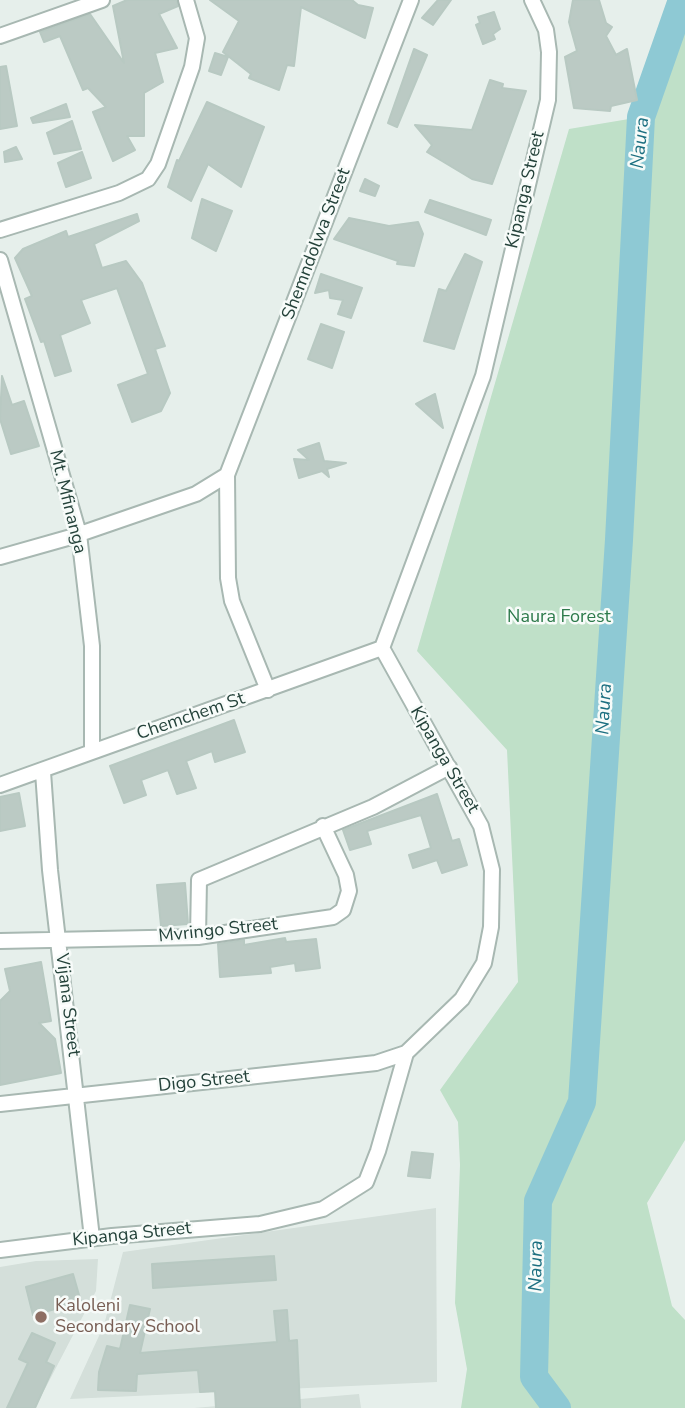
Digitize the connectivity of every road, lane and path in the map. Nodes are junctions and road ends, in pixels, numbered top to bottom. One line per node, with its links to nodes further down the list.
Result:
1 (102, 0): 5 (street)
2 (187, 0): 6 (street)
3 (411, 0): 8 (street, Shemndolwa Street)
4 (532, 0): 11 (street, Kipanga Street)
5 (0, 36)
6 (0, 230)
7 (0, 260): 9 (street, Mt. Mfinanga)
8 (222, 479): 9 (street); 12 (street)
9 (79, 534): 10 (street); 13 (street, Mt. Mfinanga)
10 (0, 557)
11 (382, 648): 12 (street, Chemchem St); 14 (street, Kipanga Street)
12 (268, 690): 13 (street, Chemchem St)
13 (92, 750): 15 (street, Chemchem St)
14 (449, 767): 17 (street); 21 (street, Kipanga Street)
15 (43, 772): 16 (street, Chemchem St); 20 (street, Vijana Street)
16 (0, 785)
17 (323, 826): 18 (street); 18 (street, Mvringo Street)
18 (198, 937): 20 (street, Mvringo Street)
19 (0, 941): 20 (street, Mvringo Street)
20 (60, 942): 22 (street, Vijana Street)
21 (406, 1053): 22 (street, Digo Street); 24 (street, Kipanga Street)
22 (78, 1096): 23 (street, Digo Street); 24 (street, Vijana Street)
23 (0, 1104)
24 (92, 1238): 25 (street, Kipanga Street)
25 (0, 1251)

